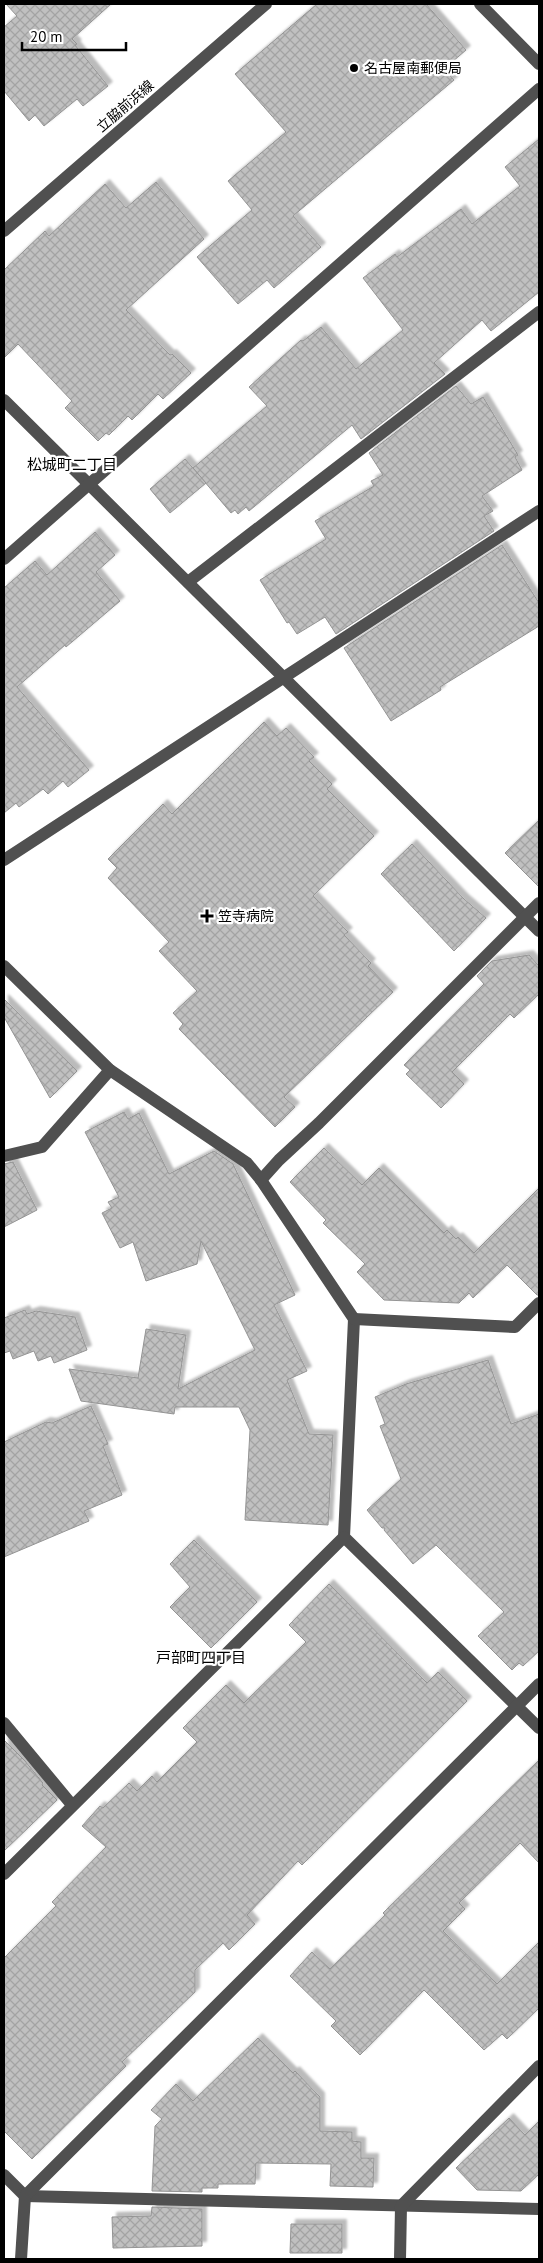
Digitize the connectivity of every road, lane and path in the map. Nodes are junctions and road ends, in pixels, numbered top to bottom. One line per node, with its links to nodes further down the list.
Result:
1 (266, 4): 5 (street, 立脇前浜線)
2 (480, 4): 3 (street)
3 (539, 64)
4 (539, 89): 8 (street)
5 (4, 231)
6 (539, 312): 11 (street)
7 (4, 400): 8 (street)
8 (88, 485): 10 (street); 11 (street)
9 (539, 511): 12 (street)
10 (4, 559)
11 (188, 582): 12 (street)
12 (283, 678): 13 (street); 15 (street)
13 (4, 860)
14 (539, 903): 15 (street)
15 (526, 916): 16 (street); 20 (street)
16 (539, 931)
17 (4, 966): 18 (street)
18 (110, 1070): 19 (street); 20 (street)
19 (4, 1156)
20 (261, 1180): 22 (street)
21 (539, 1303): 22 (street)
22 (354, 1320): 23 (street)
23 (344, 1537): 25 (street); 28 (street)
24 (539, 1684): 25 (street)
25 (518, 1706): 27 (street); 32 (street)
26 (4, 1723): 28 (street)
27 (539, 1728)
28 (72, 1805): 29 (street)
29 (4, 1874)
30 (539, 2066): 33 (street)
31 (4, 2175): 32 (street)
32 (25, 2196): 33 (street); 35 (street)
33 (401, 2206): 34 (street); 36 (street)
34 (539, 2209)
35 (22, 2259)
36 (400, 2259)

